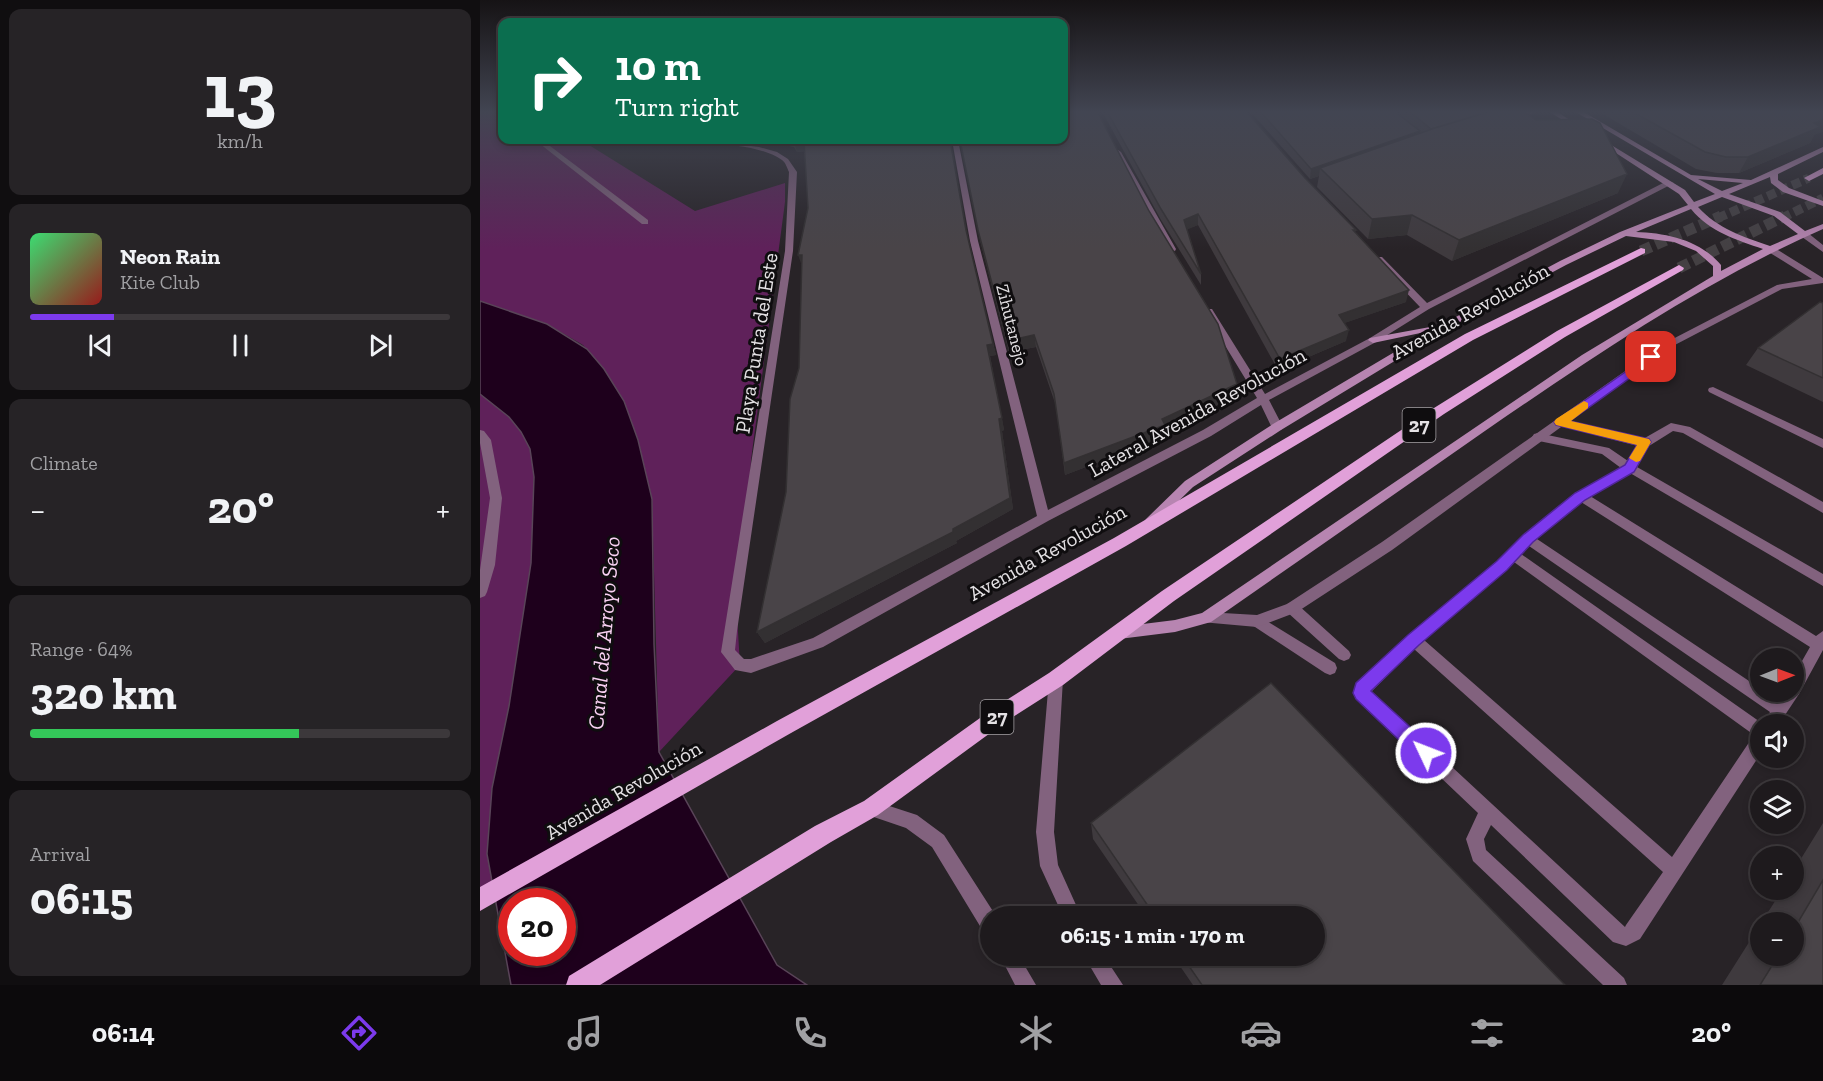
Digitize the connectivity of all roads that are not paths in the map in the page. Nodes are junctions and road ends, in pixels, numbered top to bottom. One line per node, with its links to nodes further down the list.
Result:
1 (560, 157): 2 (street)
2 (566, 157)
3 (781, 157): 57 (street, Playa Punta del Este)
4 (958, 157): 44 (street, Zihutanejo)
5 (1121, 157): 25 (street)
6 (1626, 157): 14 (street)
7 (1655, 157): 10 (street)
8 (1808, 157): 11 (street)
9 (1823, 171): 12 (main road)
10 (1681, 172): 13 (street); 15 (street)
11 (1773, 173): 13 (street); 16 (street)
12 (1809, 178)
13 (1755, 180): 15 (street)
14 (1670, 183): 17 (street); 30 (street, Lateral Avenida Revolución)
15 (1722, 194): 17 (street); 20 (street)
16 (1823, 204)
17 (1693, 205): 19 (street); 21 (street)
18 (1823, 226): 20 (street)
19 (1623, 234): 27 (street); 31 (street)
20 (1805, 235): 21 (street); 22 (street)
21 (1770, 249): 27 (street); 28 (street)
22 (1823, 249)
23 (1371, 250): 30 (street)
24 (1641, 251): 45 (main road, Avenida Revolución / 27)
25 (1178, 259)
26 (1679, 268): 53 (main road, 27)
27 (1717, 277): 51 (street)
28 (1822, 281): 35 (street)
29 (1206, 307): 34 (street)
30 (1426, 307): 32 (street, Lateral Avenida Revolución)
31 (1446, 326): 32 (street); 36 (street)
32 (1373, 340): 34 (street, Lateral Avenida Revolución)
33 (1713, 390): 40 (street)
34 (1263, 399): 36 (street); 44 (street, Lateral Avenida Revolución)
35 (1560, 422): 38 (street); 39 (street)
36 (1276, 427): 45 (street)
37 (480, 434): 49 (street)
38 (1538, 437): 41 (street); 50 (street)
39 (1645, 442): 41 (street); 43 (street)
40 (1823, 444)
41 (1630, 468): 42 (street); 48 (street)
42 (1580, 496): 46 (street); 55 (street)
43 (1823, 508)
44 (1044, 518): 57 (street, Lateral Avenida Revolución)
45 (1145, 526): 69 (main road, Avenida Revolución / 27)
46 (1528, 538): 47 (street); 62 (street)
47 (1513, 555): 54 (street); 64 (street)
48 (1823, 581)
49 (480, 592)
50 (1292, 608): 52 (street); 56 (street)
51 (1206, 618): 52 (street); 53 (street)
52 (1257, 621): 58 (street)
53 (1118, 633): 60 (main road, 27)
54 (1414, 640): 67 (street); 68 (street)
55 (1820, 641): 59 (street)
56 (1344, 654)
57 (740, 665)
58 (1330, 668)
59 (1804, 670)
60 (1056, 679): 66 (main road, 27); 70 (street)
61 (1785, 702): 62 (street)
62 (1780, 710): 63 (street)
63 (1777, 714)
64 (1750, 723)
65 (1750, 756): 68 (street)
66 (871, 808): 71 (street); 74 (main road, 27)
67 (1488, 812): 68 (street); 77 (street)
68 (1674, 870)
69 (487, 897)
70 (1067, 906)
71 (980, 908)
72 (1015, 966): 75 (street)
73 (1101, 966): 76 (street)
74 (578, 985)
75 (1026, 985)
76 (1113, 985)
77 (1617, 985)

